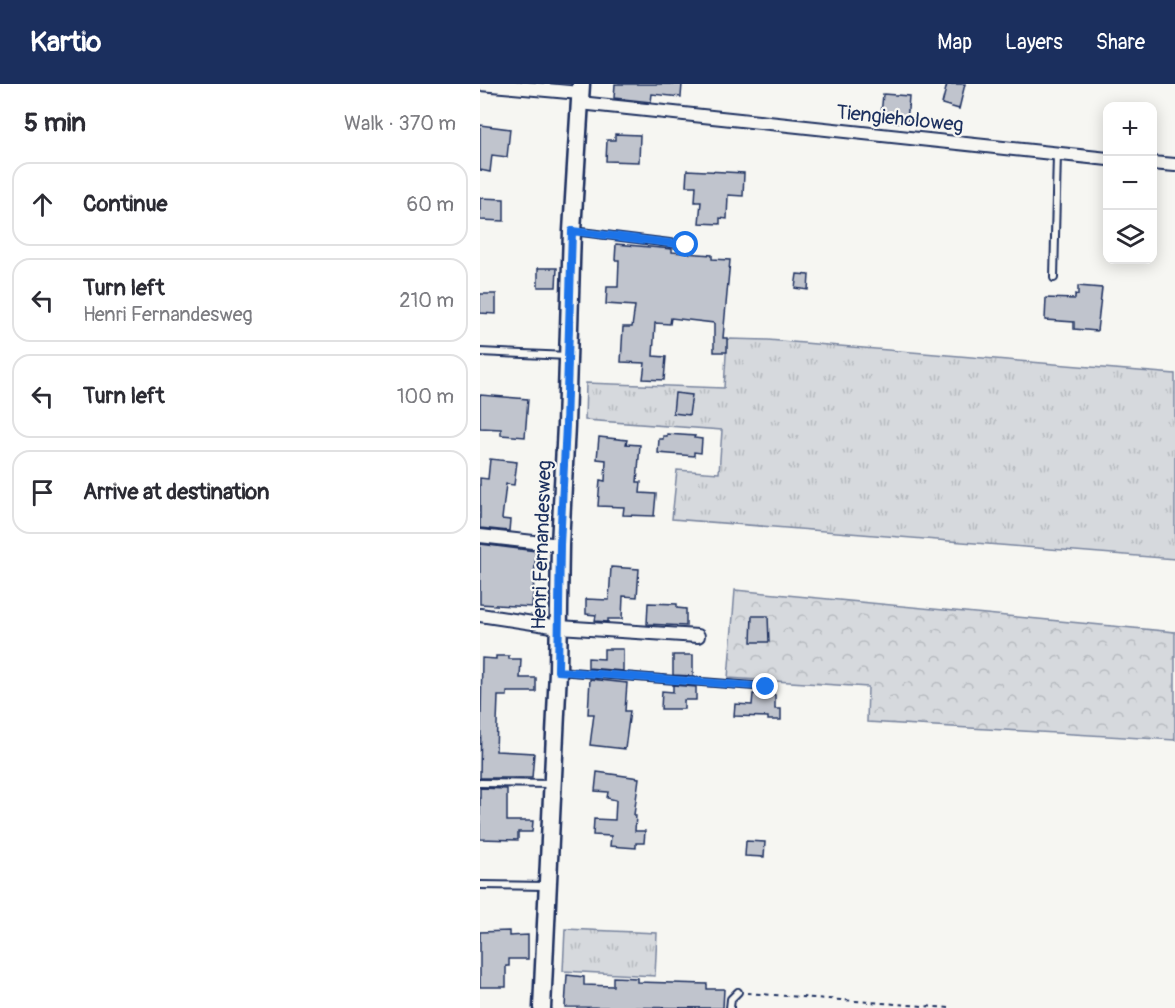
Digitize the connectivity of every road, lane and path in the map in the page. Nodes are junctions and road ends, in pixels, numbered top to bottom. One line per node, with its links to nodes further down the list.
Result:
1 (480, 84): 2 (street, Tiengieholoweg)
2 (580, 94): 3 (street, Tiengieholoweg); 7 (street, Henri Fernandesweg)
3 (1057, 154): 4 (street, Tiengieholoweg); 9 (lane)
4 (1103, 159)
5 (1157, 163): 6 (street)
6 (1175, 165)
7 (572, 231): 8 (lane); 11 (street, Henri Fernandesweg)
8 (686, 245)
9 (1054, 278)
10 (480, 352): 11 (lane)
11 (568, 356): 13 (street, Henri Fernandesweg)
12 (480, 536): 13 (street)
13 (560, 545): 15 (street, Henri Fernandesweg)
14 (480, 615): 15 (street)
15 (559, 627): 16 (street); 17 (street, Henri Fernandesweg)
16 (698, 636)
17 (558, 671): 18 (lane); 20 (street, Henri Fernandesweg)
18 (766, 687)
19 (480, 783): 20 (lane)
20 (552, 784): 22 (street, Henri Fernandesweg)
21 (480, 885): 22 (lane)
22 (547, 886): 24 (street, Henri Fernandesweg)
23 (738, 992): 25 (lane); 26 (path)
24 (542, 1008)
25 (730, 1008)
26 (950, 1008)

